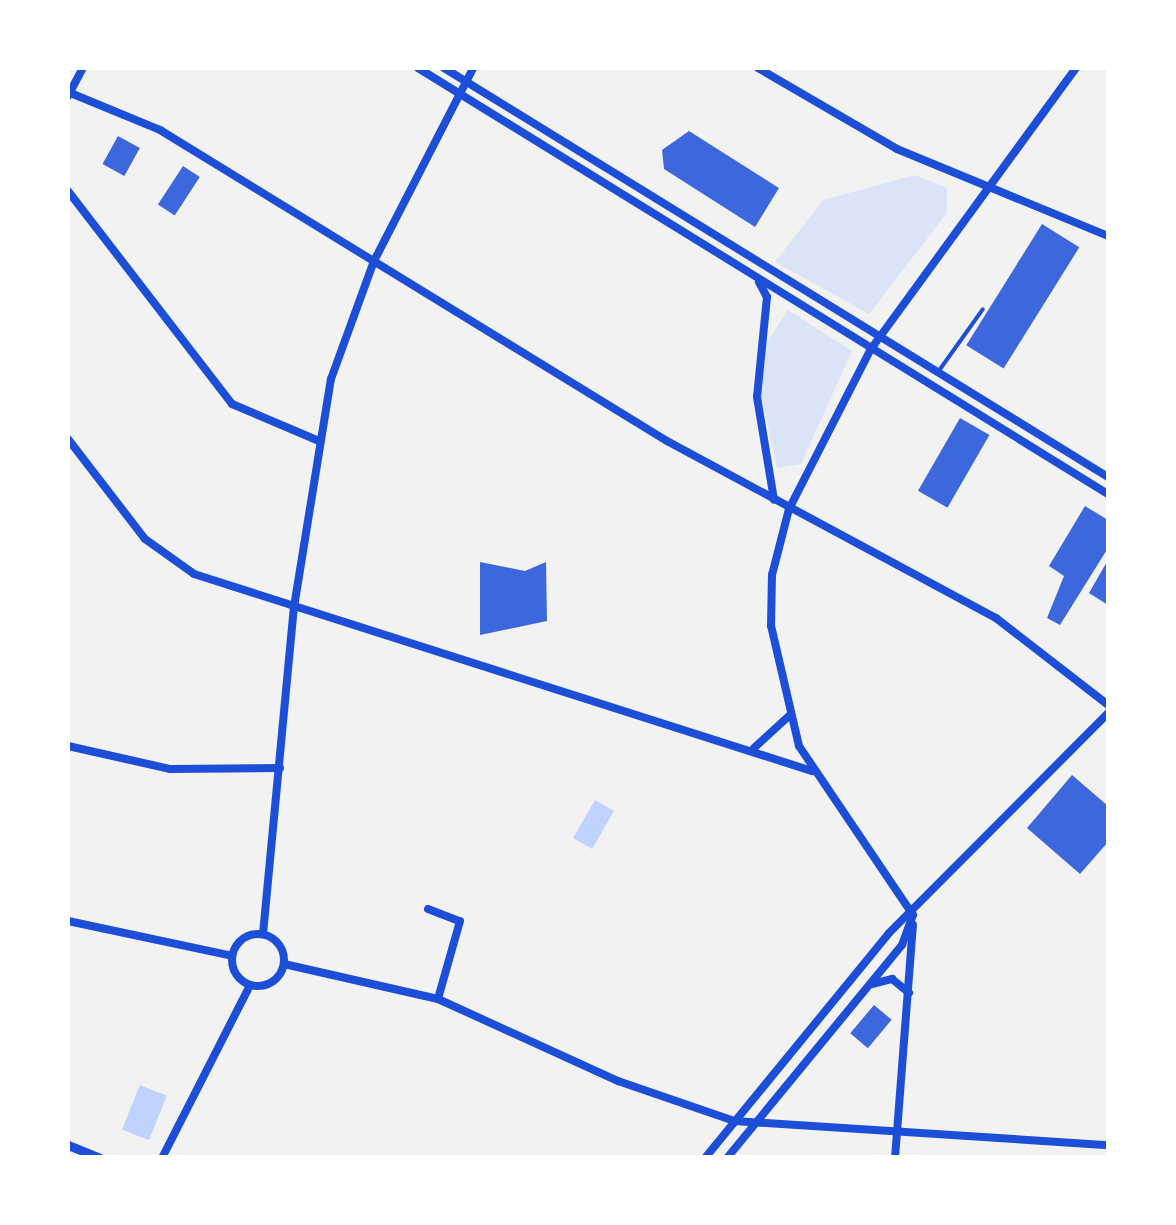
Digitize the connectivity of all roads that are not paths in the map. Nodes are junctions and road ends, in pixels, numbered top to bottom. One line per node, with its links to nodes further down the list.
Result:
1 (82, 68): 9 (street)
2 (418, 68): 8 (street)
3 (444, 68): 7 (street)
4 (473, 68): 7 (street)
5 (758, 68): 10 (street)
6 (1076, 68): 10 (street)
7 (466, 80): 8 (street); 16 (street)
8 (460, 92): 13 (street); 14 (street)
9 (68, 94): 13 (street)
10 (986, 188): 12 (street); 16 (street)
11 (68, 190): 20 (street)
12 (1108, 236)
13 (374, 261): 20 (street); 23 (street)
14 (754, 274): 17 (street); 23 (street)
15 (983, 309): 18 (lane)
16 (879, 336): 17 (street); 18 (street)
17 (872, 349): 22 (street); 24 (street)
18 (938, 372): 21 (street)
19 (68, 439): 25 (street)
20 (317, 440): 25 (street)
21 (1108, 477)
22 (1108, 494)
23 (774, 500): 24 (street)
24 (789, 509): 26 (street); 28 (street)
25 (294, 607): 30 (street); 31 (street)
26 (1108, 704)
27 (1108, 712): 34 (street)
28 (790, 716): 30 (street); 32 (street)
29 (68, 746): 31 (street)
30 (754, 748): 32 (street)
31 (280, 768): 36 (street)
32 (812, 771): 34 (street)
33 (428, 909): 42 (street)
34 (914, 915): 40 (street); 41 (street); 43 (street)
35 (68, 921): 37 (street)
36 (263, 934): 37 (street); 38 (street)
37 (232, 956): 39 (street)
38 (284, 964): 39 (street); 42 (street)
39 (250, 985): 49 (street)
40 (868, 986): 41 (street); 44 (street)
41 (909, 993): 45 (street)
42 (438, 999): 43 (street)
43 (734, 1121): 44 (street); 50 (street)
44 (754, 1123): 45 (street); 51 (street)
45 (895, 1130): 46 (street); 52 (street)
46 (1108, 1145)
47 (68, 1146): 48 (street)
48 (100, 1158)
49 (162, 1158)
50 (705, 1158)
51 (726, 1158)
52 (894, 1158)

